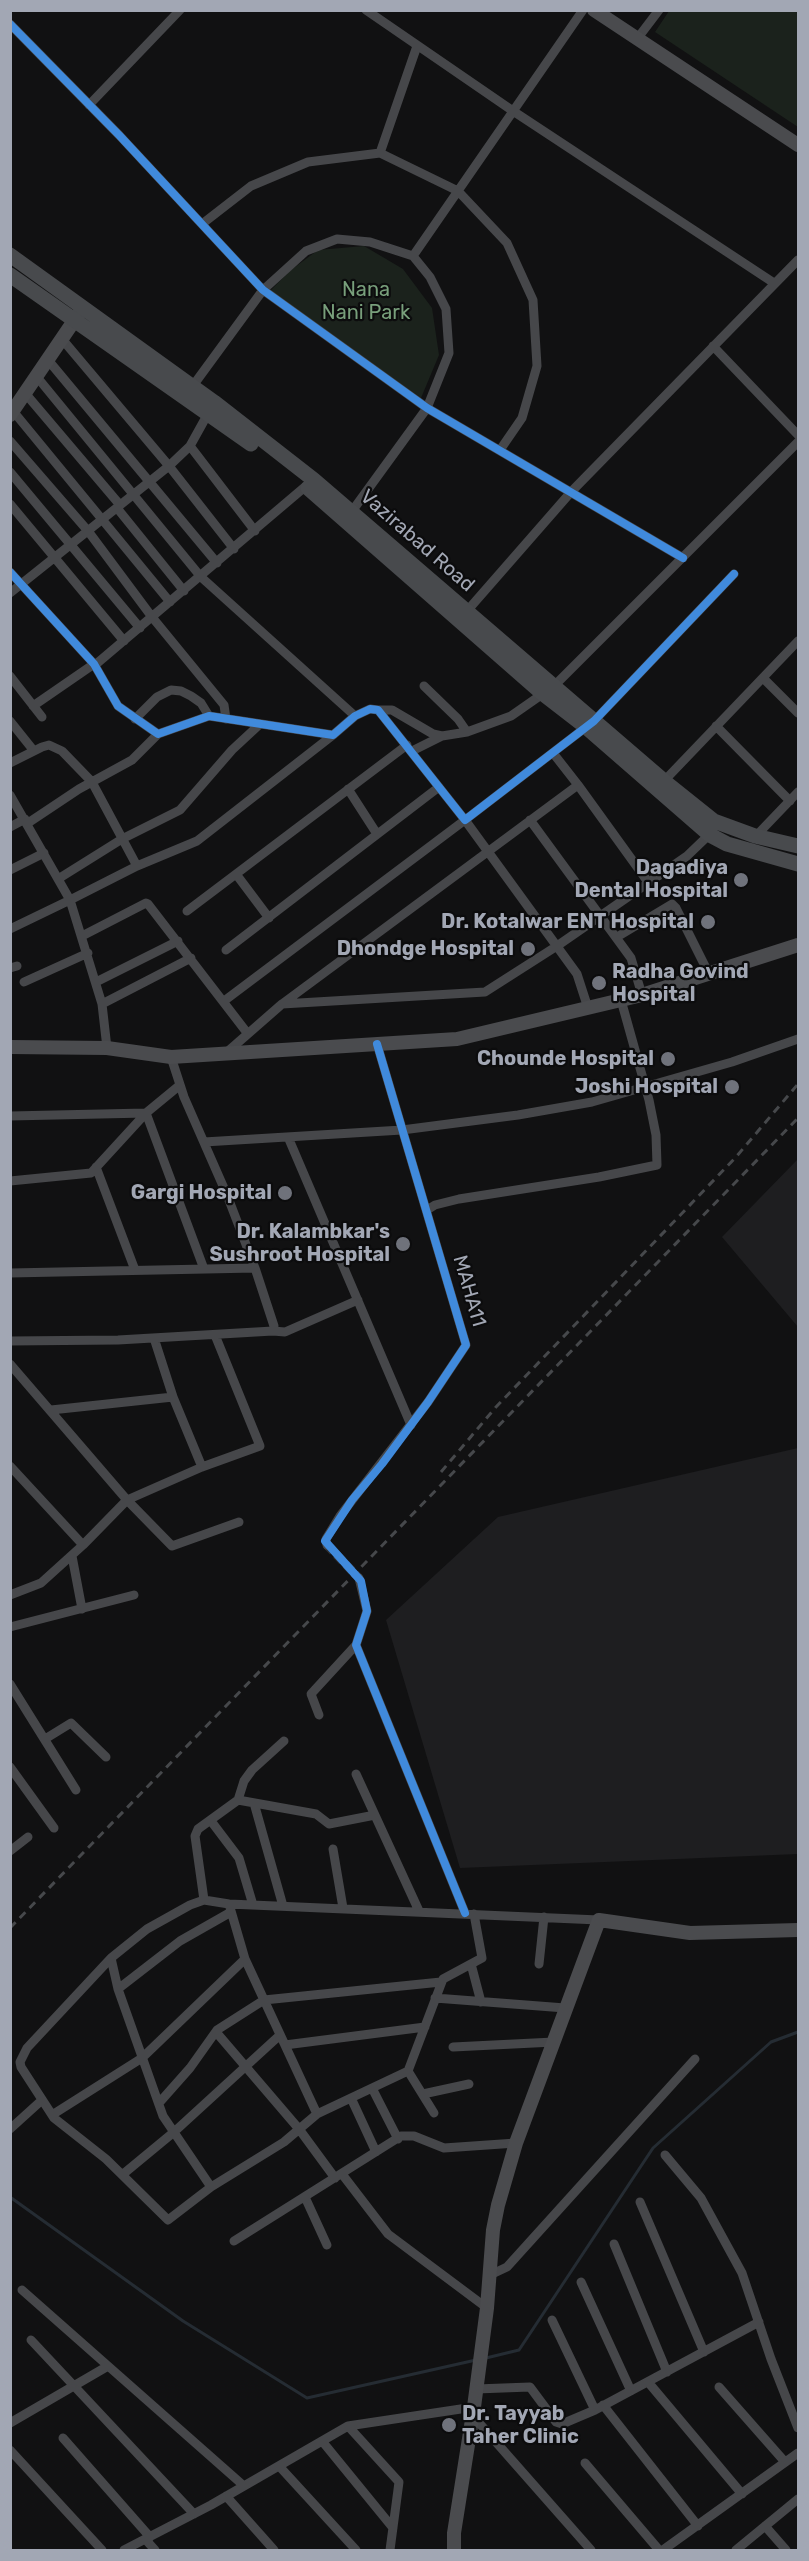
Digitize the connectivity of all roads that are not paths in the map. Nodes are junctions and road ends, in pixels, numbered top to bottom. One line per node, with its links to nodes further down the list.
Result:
1 (180, 10): 9 (street)
2 (366, 10): 8 (street)
3 (583, 10): 10 (street)
4 (594, 10): 7 (street)
5 (659, 10): 7 (street)
6 (10, 24): 9 (street)
7 (637, 39): 11 (street)
8 (417, 46): 10 (street); 12 (street)
9 (89, 105): 14 (street)
10 (513, 111): 13 (street); 19 (street)
11 (798, 145)
12 (380, 153): 13 (street); 14 (street)
13 (458, 191): 16 (street); 35 (street)
14 (201, 224): 20 (street)
15 (10, 255): 21 (main road, Vazirabad Road)
16 (413, 256): 20 (street); 29 (street)
17 (798, 260): 19 (street)
18 (10, 275): 21 (main road, Vazirabad Road)
19 (774, 283): 23 (street)
20 (263, 290): 26 (street); 29 (street)
21 (78, 315): 22 (street); 26 (main road, Vazirabad Road); 28 (main road, Vazirabad Road)
22 (62, 339): 24 (street); 36 (street)
23 (713, 346): 31 (street); 40 (street)
24 (48, 360): 25 (street); 38 (street)
25 (36, 377): 27 (street); 41 (street)
26 (192, 387): 28 (main road, Vazirabad Road)
27 (25, 393): 30 (street); 43 (street)
28 (211, 407): 34 (street); 39 (main road, Vazirabad Road); 44 (main road, Vazirabad Road)
29 (427, 408): 35 (street); 44 (street)
30 (12, 413): 45 (street)
31 (798, 435)
32 (10, 441): 46 (street)
33 (798, 442): 51 (street)
34 (189, 446): 36 (street); 47 (street)
35 (500, 450): 40 (street)
36 (169, 466): 38 (street); 49 (street)
37 (10, 472): 48 (street)
38 (150, 481): 41 (street); 52 (street)
39 (306, 486): 44 (main road, Vazirabad Road); 47 (street)
40 (571, 492): 51 (street); 60 (street)
41 (133, 496): 43 (street); 55 (street)
42 (10, 504): 50 (street)
43 (119, 507): 45 (street); 57 (street)
44 (348, 516): 60 (main road, Vazirabad Road); 69 (main road, Vazirabad Road)
45 (103, 519): 46 (street); 59 (street)
46 (88, 531): 48 (street); 61 (street)
47 (255, 531): 49 (street)
48 (71, 545): 50 (street); 62 (street)
49 (234, 549): 52 (street)
50 (55, 558): 56 (street); 63 (street)
51 (683, 558): 69 (street)
52 (217, 563): 55 (street)
53 (10, 572): 56 (street)
54 (734, 574): 80 (street)
55 (201, 577): 57 (street); 74 (street)
56 (22, 585): 58 (street); 65 (street)
57 (184, 591): 59 (street)
58 (10, 593)
59 (170, 602): 61 (street)
60 (467, 611): 69 (main road, Vazirabad Road)
61 (152, 617): 62 (street); 77 (street)
62 (140, 628): 63 (street)
63 (124, 641): 65 (street)
64 (798, 641): 67 (street)
65 (94, 665): 70 (street); 76 (street)
66 (10, 676): 70 (street)
67 (763, 678): 72 (street); 81 (street)
68 (424, 686): 82 (street)
69 (548, 689): 80 (main road, Vazirabad Road); 82 (street)
70 (33, 706): 75 (street)
71 (378, 710): 74 (street); 85 (street); 86 (street)
72 (798, 713)
73 (209, 716): 76 (street); 77 (street); 83 (street)
74 (355, 716): 84 (street)
75 (42, 717)
76 (135, 719): 83 (street)
77 (226, 719): 79 (street)
78 (10, 721): 87 (street)
79 (260, 724): 84 (street); 105 (street)
80 (590, 724): 88 (street); 90 (main road, Vazirabad Road); 102 (main road, Vazirabad Road)
81 (716, 726): 90 (street); 97 (street)
82 (467, 732): 85 (street)
83 (158, 734): 91 (street)
84 (333, 735): 111 (street)
85 (442, 735): 86 (street)
86 (409, 748): 93 (street); 94 (street)
87 (34, 751): 89 (street); 91 (street)
88 (553, 753): 92 (street); 98 (street)
89 (10, 763)
90 (664, 781): 102 (main road, Vazirabad Road)
91 (92, 782): 100 (street); 105 (street)
92 (578, 785): 99 (street); 115 (street)
93 (439, 787): 98 (street); 103 (street)
94 (348, 789): 103 (street); 113 (street)
95 (798, 792): 97 (street)
96 (11, 797): 100 (street)
97 (790, 801): 104 (street)
98 (465, 820): 108 (street); 134 (street)
99 (530, 820): 108 (street); 118 (street)
100 (26, 821): 101 (street); 109 (street)
101 (10, 827)
102 (714, 829): 104 (main road, Vazirabad Road); 107 (main road, Vazirabad Road); 115 (street)
103 (377, 834): 119 (street)
104 (755, 836): 106 (main road, Vazirabad Road); 107 (street)
105 (122, 838): 111 (street); 114 (street)
106 (798, 846)
107 (744, 849): 110 (main road, Vazirabad Road)
108 (488, 851): 125 (street); 136 (street)
109 (44, 853): 112 (street); 114 (street)
110 (798, 864)
111 (137, 866): 116 (street)
112 (10, 870)
113 (236, 874): 117 (street); 119 (street)
114 (58, 879): 116 (street)
115 (648, 882): 118 (street)
116 (69, 900): 120 (street); 121 (street)
117 (187, 911)
118 (602, 915): 122 (street); 125 (street)
119 (269, 918): 126 (street)
120 (10, 929)
121 (82, 936): 123 (street); 127 (street)
122 (617, 937): 129 (street); 132 (street)
123 (178, 941): 128 (street); 131 (street)
124 (798, 945): 129 (street)
125 (557, 946): 136 (street); 137 (street)
126 (226, 950)
127 (88, 954): 130 (street); 131 (street)
128 (191, 958): 134 (street); 135 (street)
129 (709, 974): 132 (street)
130 (24, 982)
131 (96, 982): 135 (street)
132 (642, 995): 133 (street)
133 (621, 1000): 137 (street); 146 (street)
134 (224, 1001): 138 (street)
135 (102, 1004): 142 (street)
136 (282, 1004): 138 (street)
137 (588, 1008): 140 (street)
138 (248, 1034): 143 (street)
139 (798, 1039): 146 (street)
140 (377, 1044): 143 (street); 149 (street, MAHA11)
141 (10, 1047): 142 (street)
142 (107, 1048): 144 (street)
143 (226, 1053): 144 (street)
144 (171, 1057): 145 (street)
145 (180, 1085): 147 (street); 151 (street)
146 (645, 1086): 149 (street); 154 (street)
147 (146, 1113): 148 (street); 152 (street); 156 (street)
148 (10, 1116)
149 (402, 1130): 150 (street); 154 (street, MAHA11)
150 (288, 1137): 151 (street); 159 (street)
151 (204, 1142): 155 (street)
152 (96, 1167): 153 (street); 157 (street)
153 (10, 1181)
154 (427, 1210): 167 (street, MAHA11)
155 (255, 1268): 156 (street); 160 (street)
156 (204, 1269): 157 (street)
157 (135, 1270): 158 (street)
158 (10, 1273)
159 (358, 1300): 160 (street); 167 (street)
160 (273, 1331): 161 (street)
161 (215, 1335): 162 (street); 169 (street)
162 (154, 1338): 163 (street); 165 (street)
163 (10, 1341)
164 (10, 1364): 166 (street)
165 (173, 1397): 166 (street); 169 (street)
166 (51, 1410): 170 (street)
167 (411, 1425): 173 (street, MAHA11)
168 (10, 1466): 172 (street)
169 (202, 1467): 170 (street)
170 (127, 1500): 171 (street); 172 (street)
171 (239, 1522)
172 (83, 1545): 174 (street)
173 (327, 1545)
174 (72, 1556): 176 (street); 178 (street)
175 (359, 1578): 180 (street)
176 (10, 1594)
177 (134, 1595): 178 (street)
178 (82, 1609): 179 (street)
179 (10, 1628)
180 (356, 1645): 182 (street); 203 (street)
181 (10, 1684): 183 (street)
182 (319, 1715)
183 (45, 1739): 185 (street); 188 (street)
184 (284, 1741): 189 (street)
185 (106, 1757)
186 (10, 1767): 193 (street)
187 (356, 1774): 191 (street)
188 (76, 1790)
189 (238, 1800): 190 (street); 192 (street)
190 (254, 1803): 191 (street); 199 (street)
191 (375, 1815): 202 (street)
192 (211, 1821): 197 (street); 198 (street)
193 (54, 1828)
194 (28, 1837): 196 (street)
195 (333, 1849): 201 (street)
196 (10, 1851)
197 (204, 1900): 200 (street); 207 (street)
198 (253, 1905): 199 (street); 200 (street)
199 (283, 1906): 201 (street)
200 (230, 1908): 208 (street); 212 (street)
201 (343, 1908): 202 (street)
202 (420, 1911): 203 (street)
203 (470, 1913): 204 (street); 209 (street)
204 (544, 1917): 205 (street); 210 (street)
205 (599, 1920): 206 (street); 216 (street)
206 (798, 1930)
207 (111, 1958): 212 (street); 231 (street)
208 (245, 1959): 214 (street); 223 (street)
209 (471, 1964): 211 (street); 215 (street)
210 (539, 1964)
211 (441, 1982): 213 (street); 214 (street)
212 (118, 1989): 223 (street)
213 (435, 1998): 215 (street); 217 (street)
214 (264, 2000): 218 (street); 219 (street)
215 (481, 2002): 216 (street)
216 (565, 2008): 220 (street)
217 (425, 2027): 221 (street); 226 (street)
218 (216, 2032): 225 (street); 232 (street)
219 (280, 2035): 221 (street); 225 (street)
220 (554, 2042): 222 (street); 240 (street)
221 (285, 2045): 234 (street)
222 (453, 2047)
223 (142, 2058): 232 (street); 235 (street)
224 (695, 2059): 251 (street)
225 (246, 2066): 237 (street); 238 (street)
226 (408, 2071): 228 (street); 229 (street)
227 (469, 2084): 229 (street)
228 (372, 2088): 230 (street); 239 (street)
229 (423, 2094): 233 (street)
230 (351, 2098): 234 (street); 241 (street)
231 (42, 2100): 235 (street); 236 (street)
232 (159, 2103): 238 (street)
233 (434, 2113)
234 (317, 2114): 237 (street)
235 (52, 2115): 243 (street)
236 (10, 2129)
237 (299, 2129): 244 (street); 245 (street)
238 (174, 2132): 243 (street); 245 (street)
239 (398, 2139): 240 (street); 241 (street)
240 (516, 2143): 251 (street)
241 (376, 2152): 244 (street)
242 (665, 2155): 256 (street)
243 (122, 2175): 245 (street)
244 (338, 2176): 246 (street); 254 (street)
245 (211, 2187)
246 (305, 2197): 248 (street); 250 (street)
247 (640, 2202): 258 (street)
248 (234, 2241)
249 (614, 2244): 260 (street)
250 (327, 2245)
251 (490, 2275): 254 (street)
252 (581, 2282): 265 (street)
253 (22, 2290): 259 (street)
254 (487, 2308): 261 (street)
255 (552, 2320): 266 (street)
256 (759, 2322): 258 (street); 270 (street)
257 (31, 2340): 263 (street)
258 (704, 2352): 260 (street)
259 (108, 2366): 263 (street); 278 (street)
260 (666, 2372): 262 (street)
261 (477, 2382): 266 (street); 267 (street)
262 (648, 2382): 265 (street); 279 (street)
263 (74, 2386): 268 (street); 282 (street)
264 (719, 2387): 275 (street)
265 (631, 2391): 266 (street)
266 (599, 2408): 283 (street)
267 (473, 2411): 269 (street); 293 (street); 294 (street)
268 (10, 2423)
269 (348, 2426): 272 (street); 285 (street)
270 (798, 2428)
271 (63, 2438): 286 (street)
272 (322, 2441): 277 (street); 285 (street)
273 (10, 2450): 287 (street)
274 (797, 2456): 275 (street)
275 (785, 2462): 279 (street)
276 (585, 2463): 295 (street)
277 (279, 2466): 278 (street); 291 (street)
278 (244, 2486): 280 (street)
279 (742, 2494): 283 (street)
280 (226, 2496): 282 (street); 290 (street)
281 (798, 2499): 284 (street)
282 (194, 2514): 286 (street)
283 (698, 2526): 295 (street)
284 (765, 2526): 296 (street); 297 (street)
285 (393, 2528): 292 (street)
286 (147, 2538): 288 (street); 289 (street)
287 (102, 2550)
288 (124, 2550)
289 (155, 2550)
290 (274, 2550)
291 (356, 2550)
292 (390, 2550)
293 (454, 2550)
294 (591, 2550)
295 (661, 2550)
296 (736, 2550)
297 (786, 2550)

